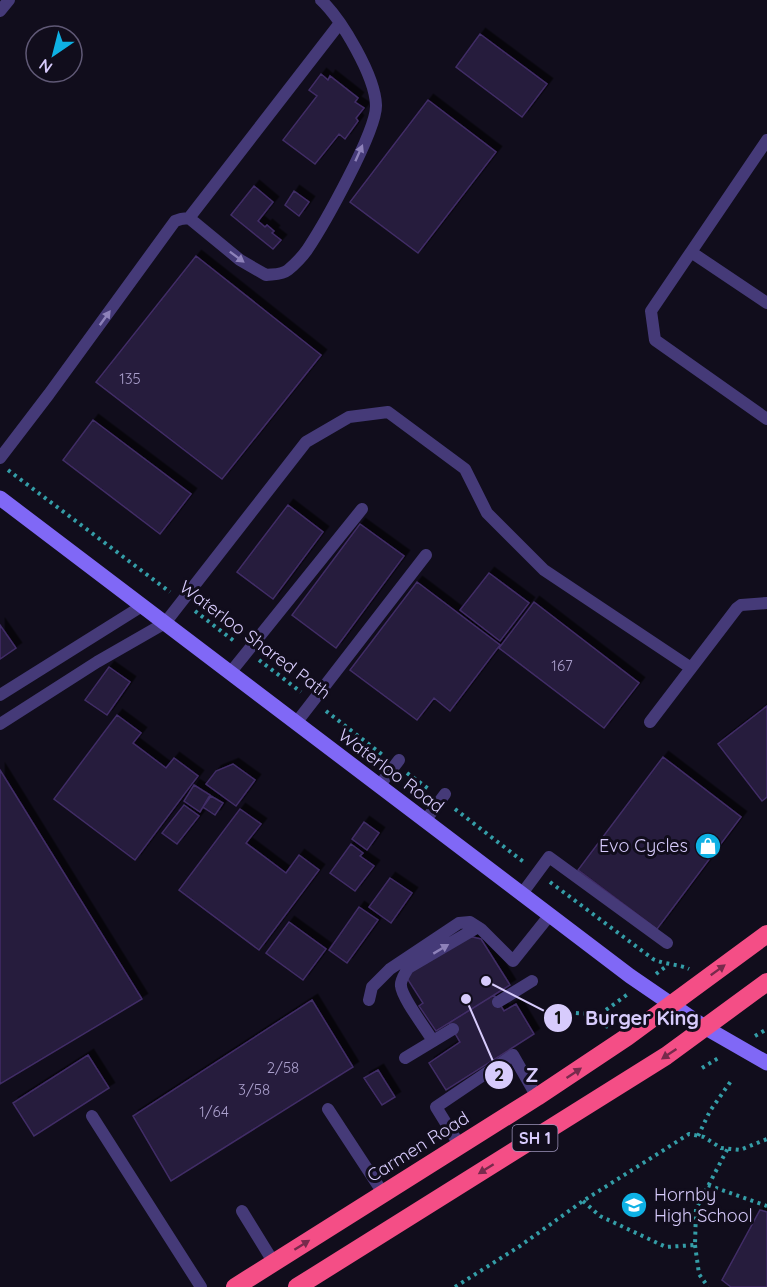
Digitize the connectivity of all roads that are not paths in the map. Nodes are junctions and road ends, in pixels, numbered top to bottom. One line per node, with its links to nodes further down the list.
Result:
1 (9, 0): 3 (lane)
2 (321, 0): 4 (lane)
3 (0, 11)
4 (340, 23): 6 (lane); 6 (lane, one-way to 4)
5 (767, 140): 7 (lane)
6 (189, 218): 10 (lane, one-way to 6)
7 (691, 252): 8 (lane); 9 (lane)
8 (767, 303)
9 (767, 419)
10 (0, 458)
11 (0, 498): 15 (street, Waterloo Road)
12 (362, 509): 18 (lane)
13 (426, 555): 21 (lane)
14 (767, 603): 17 (lane)
15 (142, 606): 16 (street, Waterloo Road); 19 (lane)
16 (165, 623): 17 (lane); 18 (street, Waterloo Road); 22 (lane)
17 (691, 668): 20 (lane)
18 (230, 673): 21 (street, Waterloo Road)
19 (0, 695)
20 (650, 722)
21 (296, 723): 24 (street, Waterloo Road)
22 (0, 724)
23 (397, 762): 24 (lane)
24 (379, 786): 26 (street, Waterloo Road)
25 (443, 797): 26 (lane)
26 (425, 821): 27 (street, Waterloo Road)
27 (521, 895): 28 (street, Waterloo Road); 31 (lane)
28 (549, 916): 29 (lane); 36 (street, Waterloo Road)
29 (478, 927): 34 (lane); 39 (lane, one-way to 29)
30 (767, 934): 36 (highway, Carmen Road / SH 1, one-way to 30)
31 (667, 943)
32 (532, 981): 35 (lane)
33 (767, 982): 37 (highway, SH 1)
34 (369, 999)
35 (498, 1002)
36 (671, 1005): 37 (street, Waterloo Road); 42 (highway, Carmen Road / SH 1, one-way to 36)
37 (706, 1028): 41 (street, Waterloo Road); 51 (highway, SH 1, one-way to 51)
38 (453, 1029): 39 (lane)
39 (433, 1041): 40 (lane)
40 (405, 1058)
41 (767, 1063)
42 (537, 1097): 45 (highway, Carmen Road / SH 1); 45 (lane)
43 (328, 1109): 46 (lane)
44 (92, 1116): 49 (lane)
45 (460, 1146): 46 (highway, Carmen Road / SH 1)
46 (383, 1193): 48 (highway, Carmen Road / SH 1, one-way to 46)
47 (242, 1211): 48 (lane)
48 (274, 1263): 50 (highway, Carmen Road / SH 1)
49 (201, 1287)
50 (235, 1287)
51 (297, 1287)

